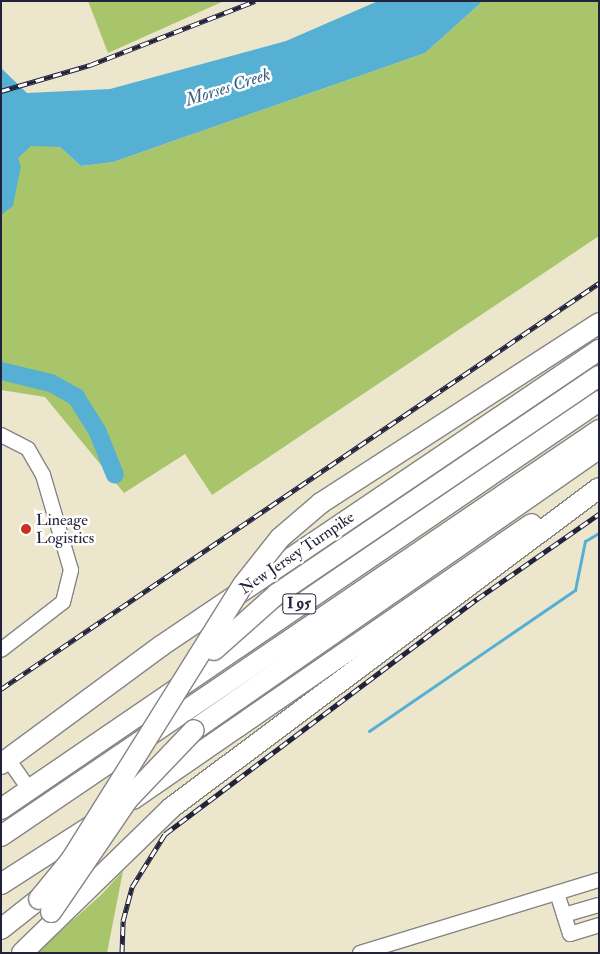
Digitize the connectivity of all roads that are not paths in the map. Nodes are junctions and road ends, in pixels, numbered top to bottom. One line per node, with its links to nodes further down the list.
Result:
1 (599, 323): 11 (highway, bridge)
2 (599, 350): 12 (highway, New Jersey Turnpike / I 95)
3 (599, 376): 11 (highway, bridge)
4 (599, 401): 13 (highway, I 95)
5 (599, 430): 15 (highway, I 95)
6 (1, 435): 10 (lane)
7 (599, 448): 20 (highway, bridge)
8 (599, 479): 17 (highway)
9 (599, 488): 25 (highway)
10 (1, 650)
11 (162, 716): 20 (highway, bridge)
12 (5, 762): 13 (lane)
13 (30, 789): 14 (highway, I 95)
14 (1, 808)
15 (1, 836)
16 (599, 880): 18 (lane)
17 (1, 884)
18 (557, 893): 21 (lane); 26 (lane)
19 (599, 905): 21 (lane)
20 (45, 906): 23 (highway); 24 (highway)
21 (564, 915): 22 (lane)
22 (599, 925)
23 (1, 928)
24 (7, 953)
25 (22, 953)
26 (360, 953)

